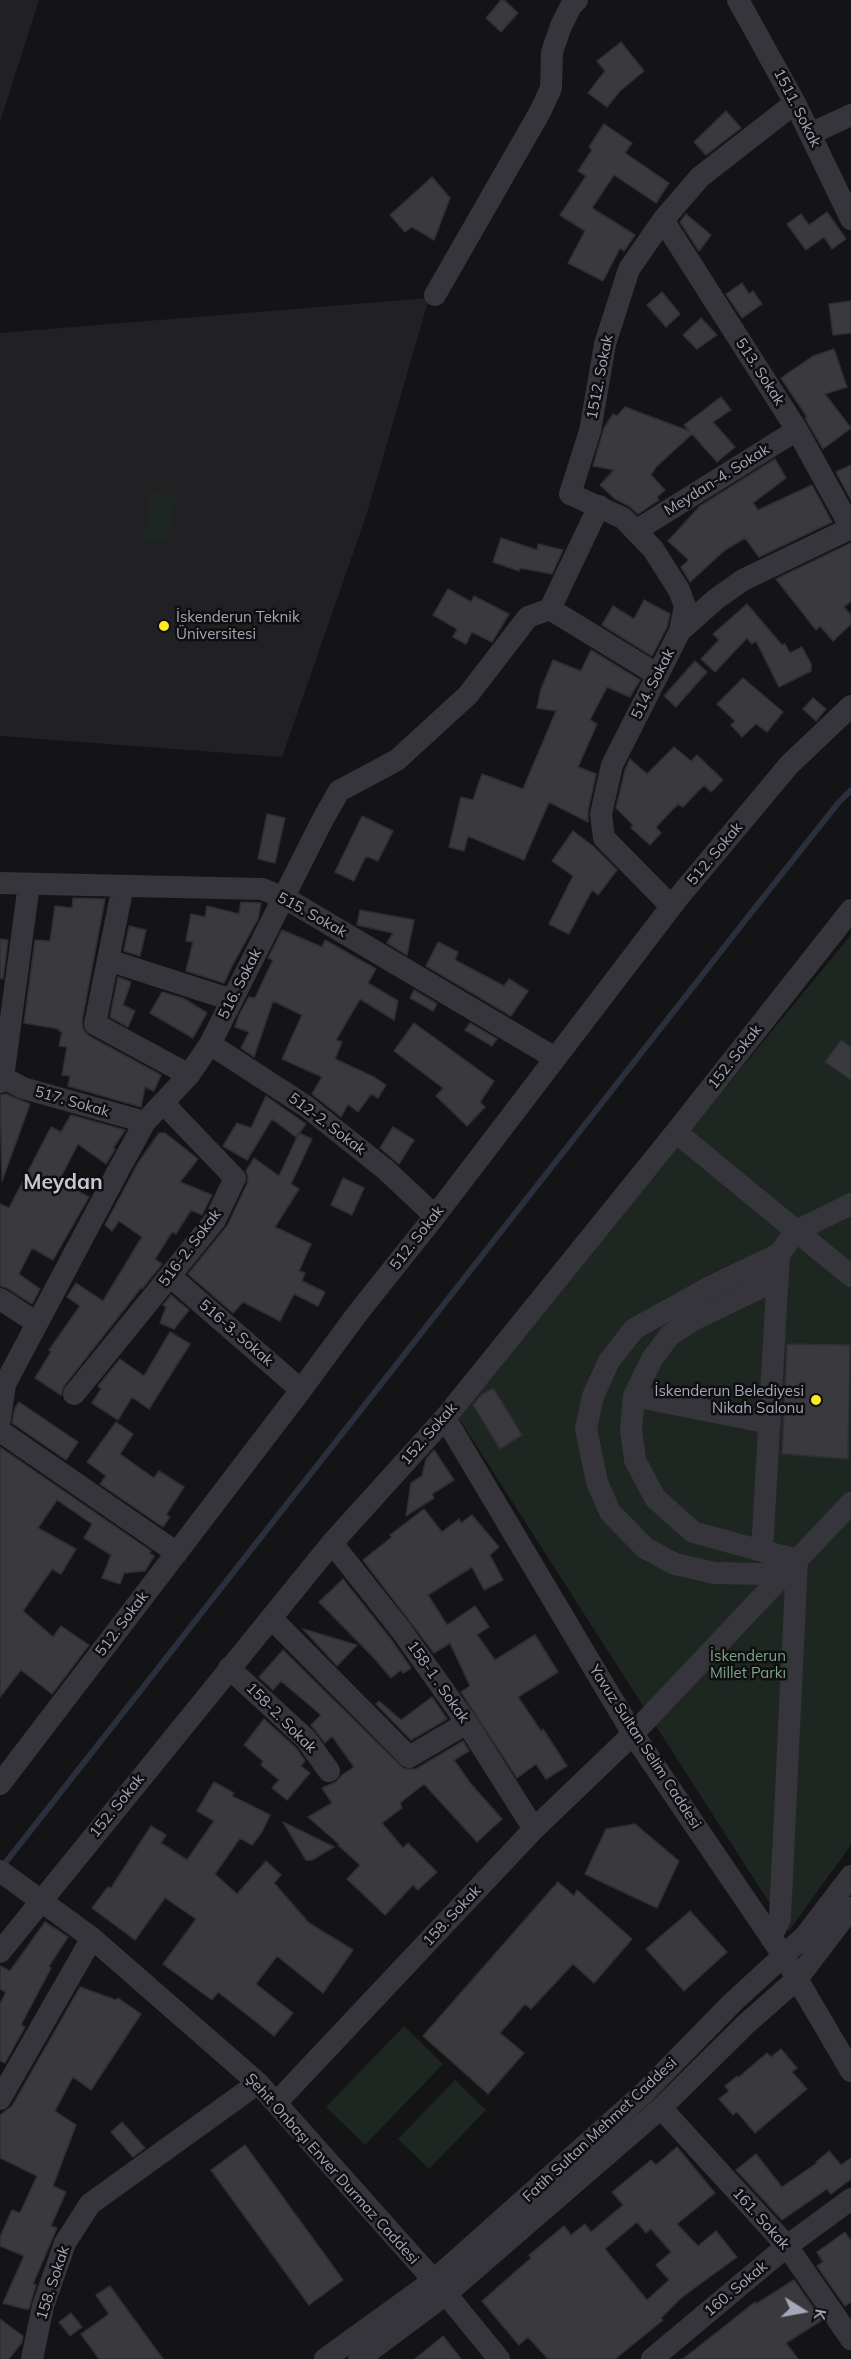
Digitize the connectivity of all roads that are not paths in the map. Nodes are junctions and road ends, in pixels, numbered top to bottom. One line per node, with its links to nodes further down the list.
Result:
1 (577, 0): 8 (street)
2 (738, 0): 3 (street, 1511. Sokak)
3 (795, 102): 5 (street, 1511. Sokak); 7 (street, 1512. Sokak)
4 (851, 115): 5 (street)
5 (810, 134): 6 (street, 1511. Sokak)
6 (851, 219)
7 (663, 220): 9 (street, 513. Sokak); 10 (street, 1512. Sokak)
8 (435, 295)
9 (797, 430): 11 (street, 513. Sokak); 12 (street, Meydan-4. Sokak)
10 (599, 506): 12 (street, 1512. Sokak); 13 (street)
11 (851, 528): 14 (street, 514. Sokak)
12 (637, 530): 14 (street, 1512. Sokak)
13 (550, 609): 15 (street); 20 (street, 516. Sokak)
14 (680, 631): 15 (street, 514. Sokak)
15 (658, 675): 21 (street, 514. Sokak)
16 (851, 706): 21 (street, 512. Sokak)
17 (0, 883): 18 (street, 515. Sokak)
18 (29, 884): 19 (street, 515. Sokak); 28 (street)
19 (123, 886): 20 (street, 515. Sokak); 23 (street)
20 (285, 898): 24 (street, 516. Sokak); 26 (street, 515. Sokak)
21 (671, 906): 26 (street, 512. Sokak)
22 (851, 910): 31 (street, 152. Sokak)
23 (108, 960): 24 (street); 27 (street)
24 (232, 1000): 25 (street, 516. Sokak)
25 (210, 1044): 27 (street, 516. Sokak); 33 (street, 512-2. Sokak)
26 (555, 1058): 33 (street, 512. Sokak)
27 (189, 1075): 29 (street, 516. Sokak)
28 (1, 1079): 30 (street, 517. Sokak)
29 (164, 1104): 30 (street, 516. Sokak); 36 (street, 516-2. Sokak)
30 (146, 1122): 40 (street, 516. Sokak)
31 (676, 1132): 34 (street); 45 (street, 152. Sokak)
32 (851, 1204): 34 (street)
33 (435, 1216): 42 (street, 512. Sokak)
34 (796, 1231): 35 (street); 37 (street)
35 (779, 1254): 38 (street); 53 (street)
36 (170, 1276): 42 (street, 516-3. Sokak); 43 (street, 516-2. Sokak)
37 (851, 1276)
38 (778, 1279): 44 (street); 47 (street)
39 (0, 1299): 40 (street)
40 (37, 1323): 41 (street, 516. Sokak)
41 (3, 1383): 46 (street, 516. Sokak)
42 (301, 1390): 52 (street, 512. Sokak)
43 (74, 1394)
44 (634, 1396): 47 (street); 51 (street)
45 (445, 1418): 50 (street, 152. Sokak); 57 (street, Yavuz Sultan Selim Caddesi)
46 (0, 1419)
47 (770, 1423): 51 (street)
48 (0, 1431): 52 (street)
49 (851, 1503): 53 (street, 158. Sokak)
50 (332, 1543): 54 (street, 152. Sokak); 56 (street, 158-1 . Sokak)
51 (762, 1551): 53 (street)
52 (177, 1553): 59 (street, 512. Sokak)
53 (791, 1566): 57 (street, 158. Sokak); 66 (street)
54 (271, 1618): 55 (street, 152. Sokak); 56 (street)
55 (230, 1668): 58 (street, 158-2. Sokak); 63 (street, 152. Sokak)
56 (467, 1723): 60 (street, 158-1 . Sokak)
57 (633, 1734): 60 (street, 158. Sokak); 66 (street, Yavuz Sultan Selim Caddesi)
58 (329, 1771)
59 (0, 1784)
60 (534, 1828): 72 (street, 158. Sokak)
61 (0, 1871): 63 (street, Şehit Onbaşı Enver Durmaz Caddesi)
62 (851, 1876): 66 (street, Fatih Sultan Mehmet Caddesi)
63 (40, 1900): 65 (street, Şehit Onbaşı Enver Durmaz Caddesi); 67 (street, 152. Sokak)
64 (851, 1908): 68 (street, Fatih Sultan Mehmet Caddesi)
65 (92, 1938): 70 (street, Şehit Onbaşı Enver Durmaz Caddesi); 71 (street)
66 (777, 1947): 68 (street, Yavuz Sultan Selim Caddesi); 76 (street, Fatih Sultan Mehmet Caddesi)
67 (0, 1952)
68 (797, 1979): 69 (street, Yavuz Sultan Selim Caddesi); 73 (street, Fatih Sultan Mehmet Caddesi)
69 (851, 2071)
70 (258, 2083): 72 (street, Şehit Onbaşı Enver Durmaz Caddesi); 78 (street, 158. Sokak)
71 (0, 2098)
72 (276, 2103): 76 (street, Şehit Onbaşı Enver Durmaz Caddesi)
73 (661, 2108): 75 (street, 161. Sokak); 76 (street, Fatih Sultan Mehmet Caddesi)
74 (851, 2199): 75 (street, 160. Sokak)
75 (787, 2247): 77 (street, 161. Sokak); 82 (street, 160. Sokak)
76 (439, 2288): 79 (street, Fatih Sultan Mehmet Caddesi); 80 (street, Fatih Sultan Mehmet Caddesi); 81 (street, Şehit Onbaşı Enver Durmaz Caddesi)
77 (851, 2339)
78 (32, 2359)
79 (325, 2359)
80 (359, 2359)
81 (499, 2359)
82 (652, 2359)

